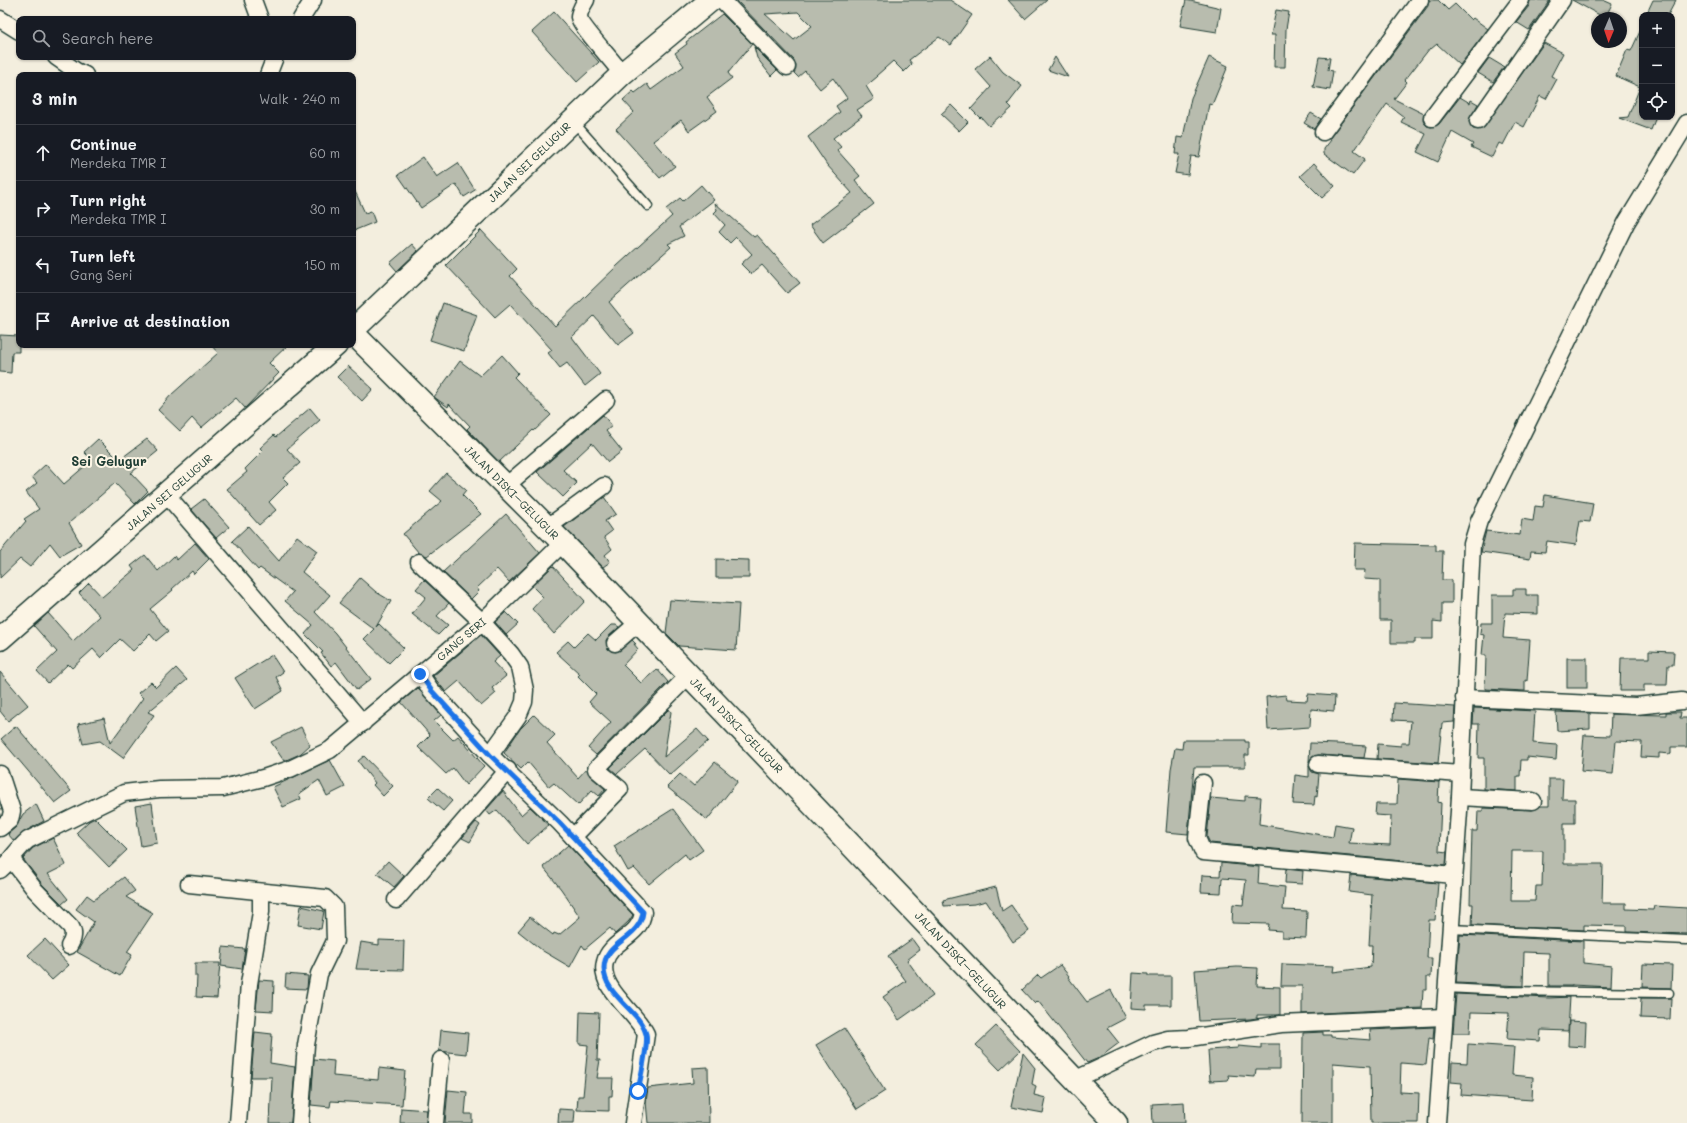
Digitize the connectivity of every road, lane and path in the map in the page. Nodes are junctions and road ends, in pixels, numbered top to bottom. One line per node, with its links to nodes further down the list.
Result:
1 (253, 0): 9 (street)
2 (313, 0): 10 (street)
3 (586, 0): 18 (street)
4 (711, 0): 18 (main road, JALAN SEI GELUGUR)
5 (722, 0): 15 (street)
6 (1420, 0): 23 (street)
7 (1521, 0): 19 (street)
8 (1562, 0): 21 (street)
9 (259, 16)
10 (303, 16)
11 (0, 19): 12 (street)
12 (16, 29)
13 (60, 60): 16 (street)
14 (273, 60): 17 (street)
15 (787, 67)
16 (78, 72)
17 (269, 72)
18 (622, 74): 20 (main road, JALAN SEI GELUGUR)
19 (1432, 118)
20 (572, 120): 24 (lane); 25 (main road, JALAN SEI GELUGUR)
21 (1478, 121)
22 (1687, 123): 41 (street)
23 (1323, 132)
24 (648, 206)
25 (356, 328)
26 (356, 334): 29 (main road, JALAN DISKI–GELUGUR)
27 (333, 348): 31 (main road, JALAN SEI GELUGUR)
28 (606, 400): 29 (street)
29 (507, 485): 32 (main road, JALAN DISKI–GELUGUR)
30 (604, 486): 32 (street)
31 (166, 494): 37 (main road, JALAN SEI GELUGUR); 43 (street)
32 (548, 527): 33 (main road, JALAN DISKI–GELUGUR)
33 (563, 543): 35 (street, GANG SERI); 36 (main road, JALAN DISKI–GELUGUR)
34 (419, 562): 35 (street)
35 (482, 622): 39 (street, GANG SERI); 44 (street)
36 (639, 622): 38 (street); 40 (main road, JALAN DISKI–GELUGUR)
37 (0, 639)
38 (615, 643)
39 (420, 674): 43 (street, GANG SERI); 44 (street)
40 (688, 675): 53 (street); 66 (main road, JALAN DISKI–GELUGUR)
41 (1464, 698): 42 (street); 48 (street)
42 (1682, 701)
43 (362, 723): 54 (street, GANG SERI)
44 (490, 755): 46 (street)
45 (1318, 764): 48 (street)
46 (508, 770): 53 (street); 58 (street)
47 (0, 774): 52 (street)
48 (1461, 774): 50 (street)
49 (1203, 783): 55 (street)
50 (1460, 797): 51 (street); 55 (street)
51 (1533, 801)
52 (0, 828)
53 (573, 838): 70 (street)
54 (6, 865): 61 (street)
55 (1454, 875): 59 (street)
56 (189, 884): 57 (street)
57 (261, 892): 67 (street); 68 (street)
58 (396, 900)
59 (1450, 929): 60 (lane); 62 (street)
60 (1687, 940)
61 (69, 946)
62 (1446, 988): 63 (lane); 64 (street)
63 (1669, 993)
64 (1444, 1017): 66 (street); 72 (street)
65 (441, 1060): 69 (street)
66 (1074, 1080): 71 (main road, JALAN DISKI–GELUGUR)
67 (238, 1123)
68 (300, 1123)
69 (435, 1123)
70 (633, 1123)
71 (1116, 1123)
72 (1437, 1123)

